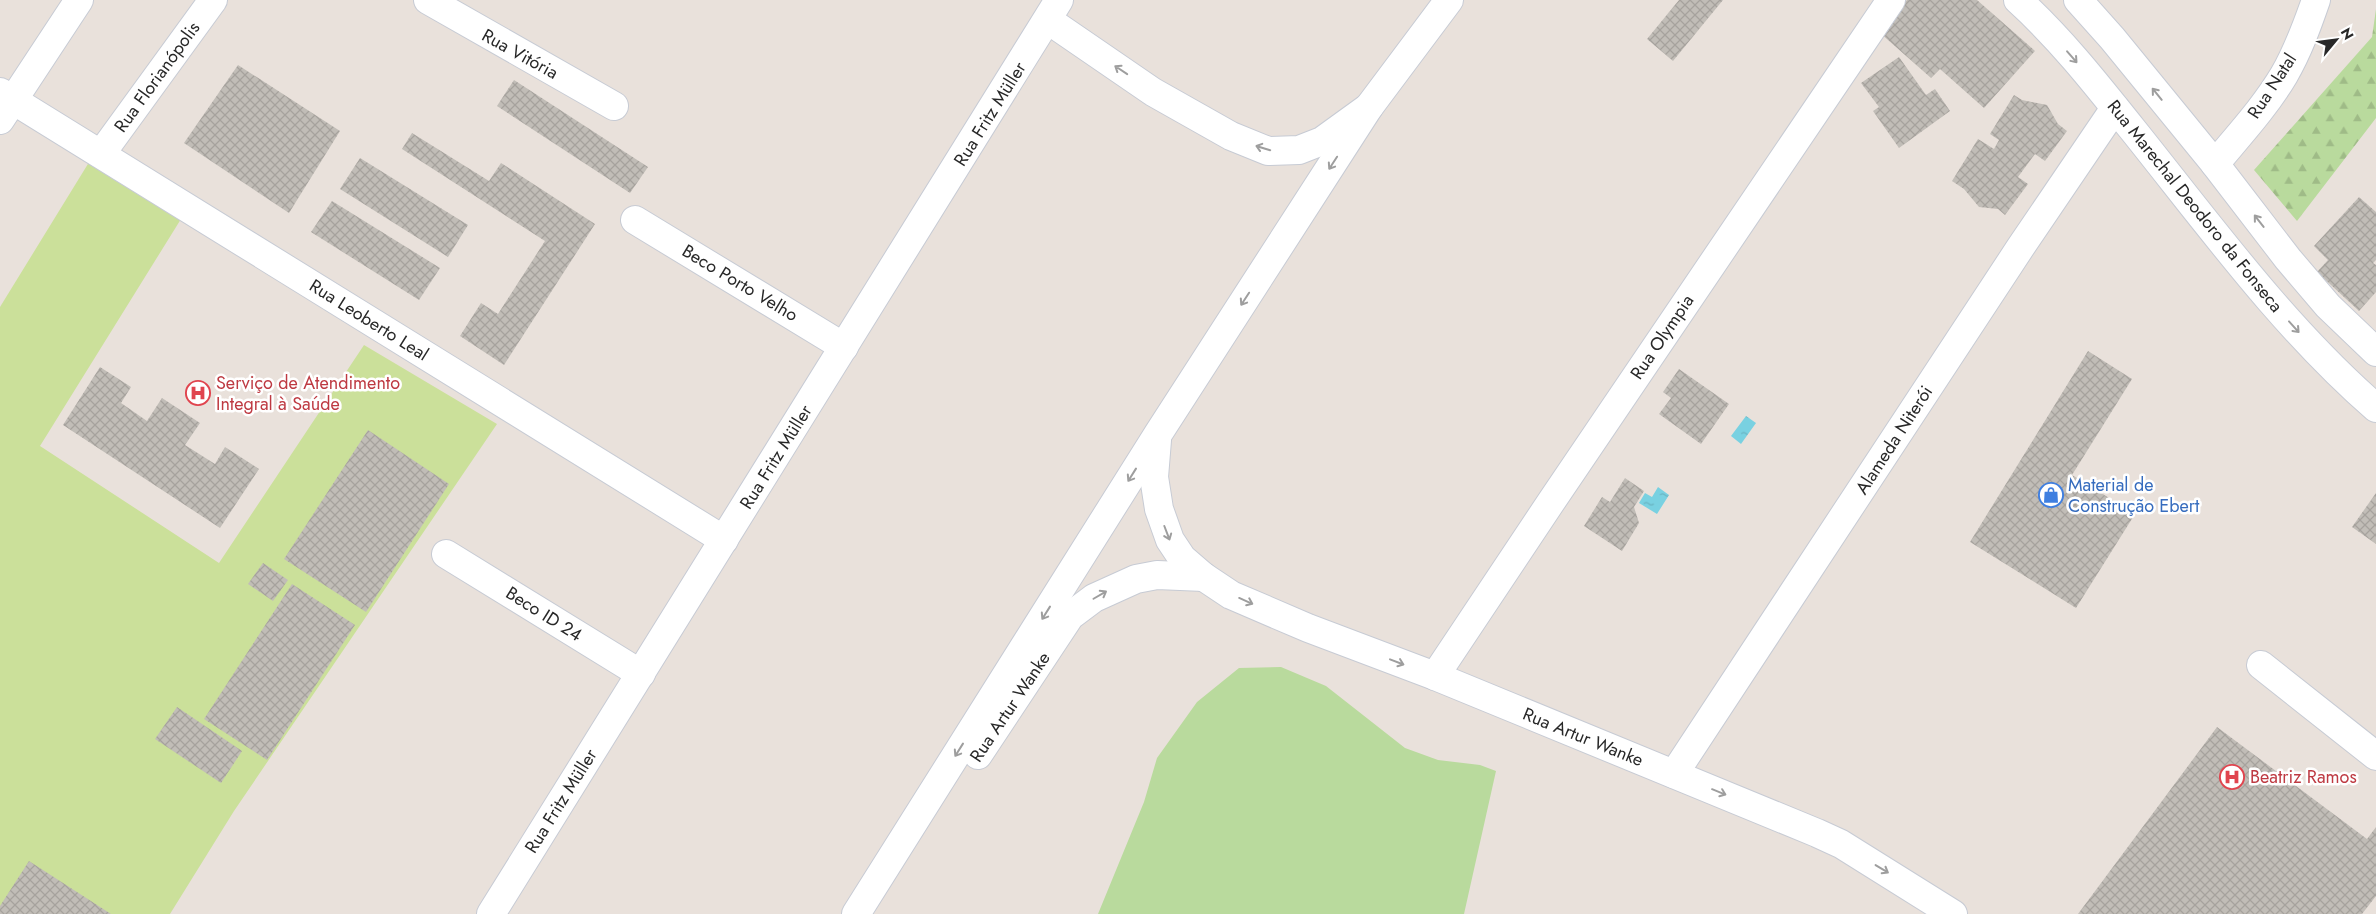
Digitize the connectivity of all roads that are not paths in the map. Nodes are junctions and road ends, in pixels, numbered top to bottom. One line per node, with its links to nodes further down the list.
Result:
1 (79, 0): 12 (street)
2 (213, 0): 16 (street, Rua Florianópolis)
3 (428, 0): 13 (street, Rua Vitória)
4 (1448, 0): 11 (street)
5 (1454, 0): 11 (street)
6 (1890, 0): 30 (street, Rua Olympia)
7 (2018, 0): 15 (street, Rua Marechal Deodoro da Fonseca, one-way to 15)
8 (2078, 0): 17 (street, one-way to 8)
9 (2316, 0): 17 (street, Rua Natal)
10 (1054, 10): 14 (street, one-way to 10); 21 (street, Rua Fritz Müller)
11 (1399, 70): 14 (street)
12 (4, 104): 16 (street, Rua Leoberto Leal)
13 (614, 106)
14 (1369, 107): 24 (street, one-way to 24)
15 (2115, 108): 20 (street, Rua Marechal Deodoro da Fonseca); 32 (street, Alameda Niterói)
16 (101, 154): 25 (street, Rua Leoberto Leal)
17 (2215, 164): 19 (street, one-way to 17)
18 (635, 220): 21 (street, Beco Porto Velho)
19 (2288, 259): 20 (street); 22 (street)
20 (2262, 291): 23 (street, Rua Marechal Deodoro da Fonseca, one-way to 23)
21 (844, 347): 25 (street, Rua Fritz Müller)
22 (2376, 352)
23 (2376, 408)
24 (1158, 434): 27 (street, Rua Artur Wanke, one-way to 27); 34 (street, one-way to 34)
25 (724, 540): 29 (street, Rua Fritz Müller)
26 (446, 554): 29 (street, Beco ID 24)
27 (1204, 577): 30 (street, Rua Artur Wanke, one-way to 30); 35 (street, Rua Artur Wanke, one-way to 27)
28 (2261, 665): 31 (street)
29 (641, 674): 33 (street, Rua Fritz Müller)
30 (1436, 676): 32 (street, Rua Artur Wanke)
31 (2376, 756)
32 (1674, 774): 36 (street, Rua Artur Wanke, one-way to 36)
33 (490, 914)
34 (856, 914)
35 (865, 914)
36 (1953, 914)

